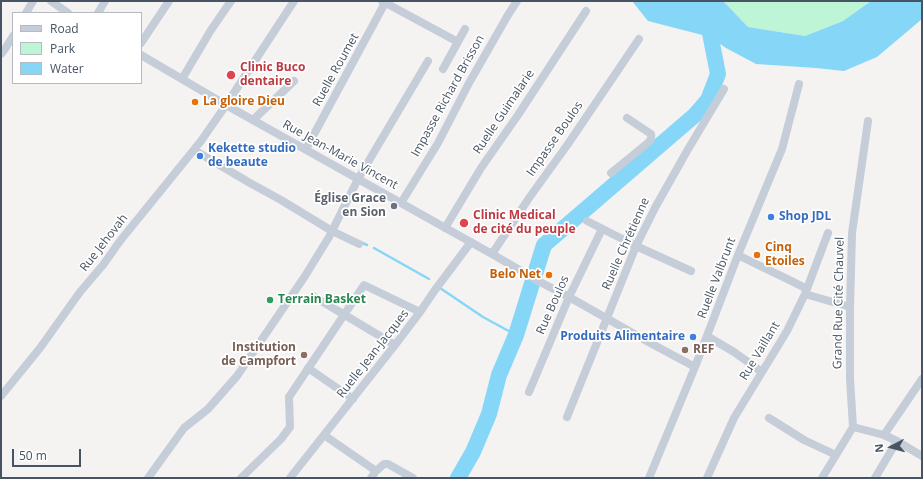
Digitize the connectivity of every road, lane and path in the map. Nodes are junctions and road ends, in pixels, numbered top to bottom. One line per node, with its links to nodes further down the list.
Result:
1 (33, 1): 10 (street)
2 (51, 1): 11 (street)
3 (105, 1): 12 (street)
4 (169, 1): 16 (street)
5 (232, 1): 22 (street)
6 (294, 1): 26 (street, Rue Jehovah)
7 (517, 1): 34 (street, Impasse Richard Brisson)
8 (384, 2): 17 (street); 30 (street, Ruelle Roumet)
9 (586, 11): 36 (street, Ruelle Guimalarie)
10 (27, 12)
11 (67, 12)
12 (99, 12)
13 (465, 28): 17 (street)
14 (12, 38): 18 (street)
15 (639, 39): 43 (street, Impasse Boulos)
16 (142, 42)
17 (458, 42): 21 (street)
18 (1, 54)
19 (142, 57): 22 (street, Rue Jean-Marie Vincent)
20 (428, 61): 33 (street)
21 (443, 69)
22 (182, 79): 26 (street, Rue Jean-Marie Vincent)
23 (294, 81): 28 (street)
24 (798, 84): 44 (street, Ruelle Valbrunt)
25 (724, 89): 42 (street, Ruelle Chrétienne)
26 (226, 105): 28 (street, Rue Jean-Marie Vincent); 31 (street, Rue Jehovah)
27 (627, 118): 32 (street)
28 (253, 120): 30 (street, Rue Jean-Marie Vincent)
29 (868, 121): 49 (street, Grand Rue Cité Chauvel)
30 (306, 149): 33 (street, Rue Jean-Marie Vincent)
31 (194, 150): 38 (street); 60 (street, Rue Jehovah)
32 (611, 173)
33 (358, 179): 34 (street, Rue Jean-Marie Vincent); 38 (street)
34 (401, 203): 36 (street, Rue Jean-Marie Vincent)
35 (587, 221): 37 (street)
36 (445, 228): 40 (street, Rue Jean-Marie Vincent)
37 (602, 229): 42 (street); 48 (street, Rue Boulos)
38 (332, 231): 41 (street); 72 (street)
39 (828, 233): 46 (street, Rue Vaillant)
40 (471, 242): 43 (street, Rue Jean-Marie Vincent); 50 (street, Ruelle Jean-Jacques)
41 (359, 244)
42 (636, 246): 45 (street); 52 (street, Ruelle Chrétienne)
43 (492, 254): 48 (street, Rue Jean-Marie Vincent)
44 (738, 255): 46 (street); 53 (street, Ruelle Valbrunt)
45 (691, 271)
46 (806, 292): 49 (street); 57 (street, Rue Vaillant)
47 (313, 296): 51 (street)
48 (569, 297): 52 (street, Rue Jean-Marie Vincent); 59 (street, Rue Boulos)
49 (850, 307): 64 (street, Grand Rue Cité Chauvel)
50 (420, 312): 51 (street); 54 (street, Ruelle Jean-Jacques)
51 (345, 314): 54 (street); 56 (street)
52 (607, 319): 55 (street, Rue Jean-Marie Vincent); 62 (street, Ruelle Chrétienne)
53 (707, 336): 55 (street, Ruelle Valbrunt); 57 (street)
54 (395, 345): 61 (street, Ruelle Jean-Jacques)
55 (695, 367): 77 (street, Ruelle Valbrunt)
56 (308, 368): 61 (street); 73 (street)
57 (762, 372): 71 (street, Rue Vaillant)
58 (922, 379): 66 (street)
59 (529, 392)
60 (1, 396)
61 (353, 399): 65 (street, Ruelle Jean-Jacques)
62 (567, 416)
63 (769, 418): 68 (street)
64 (853, 427): 66 (street); 68 (street)
65 (324, 435): 70 (street); 74 (street, Ruelle Jean-Jacques)
66 (884, 435): 67 (street)
67 (897, 441): 69 (street); 79 (street)
68 (836, 455): 78 (street)
69 (922, 456)
70 (376, 471): 75 (street); 76 (street)
71 (710, 476)
72 (148, 478)
73 (241, 478)
74 (290, 478)
75 (371, 478)
76 (413, 478)
77 (649, 478)
78 (822, 478)
79 (875, 478)

